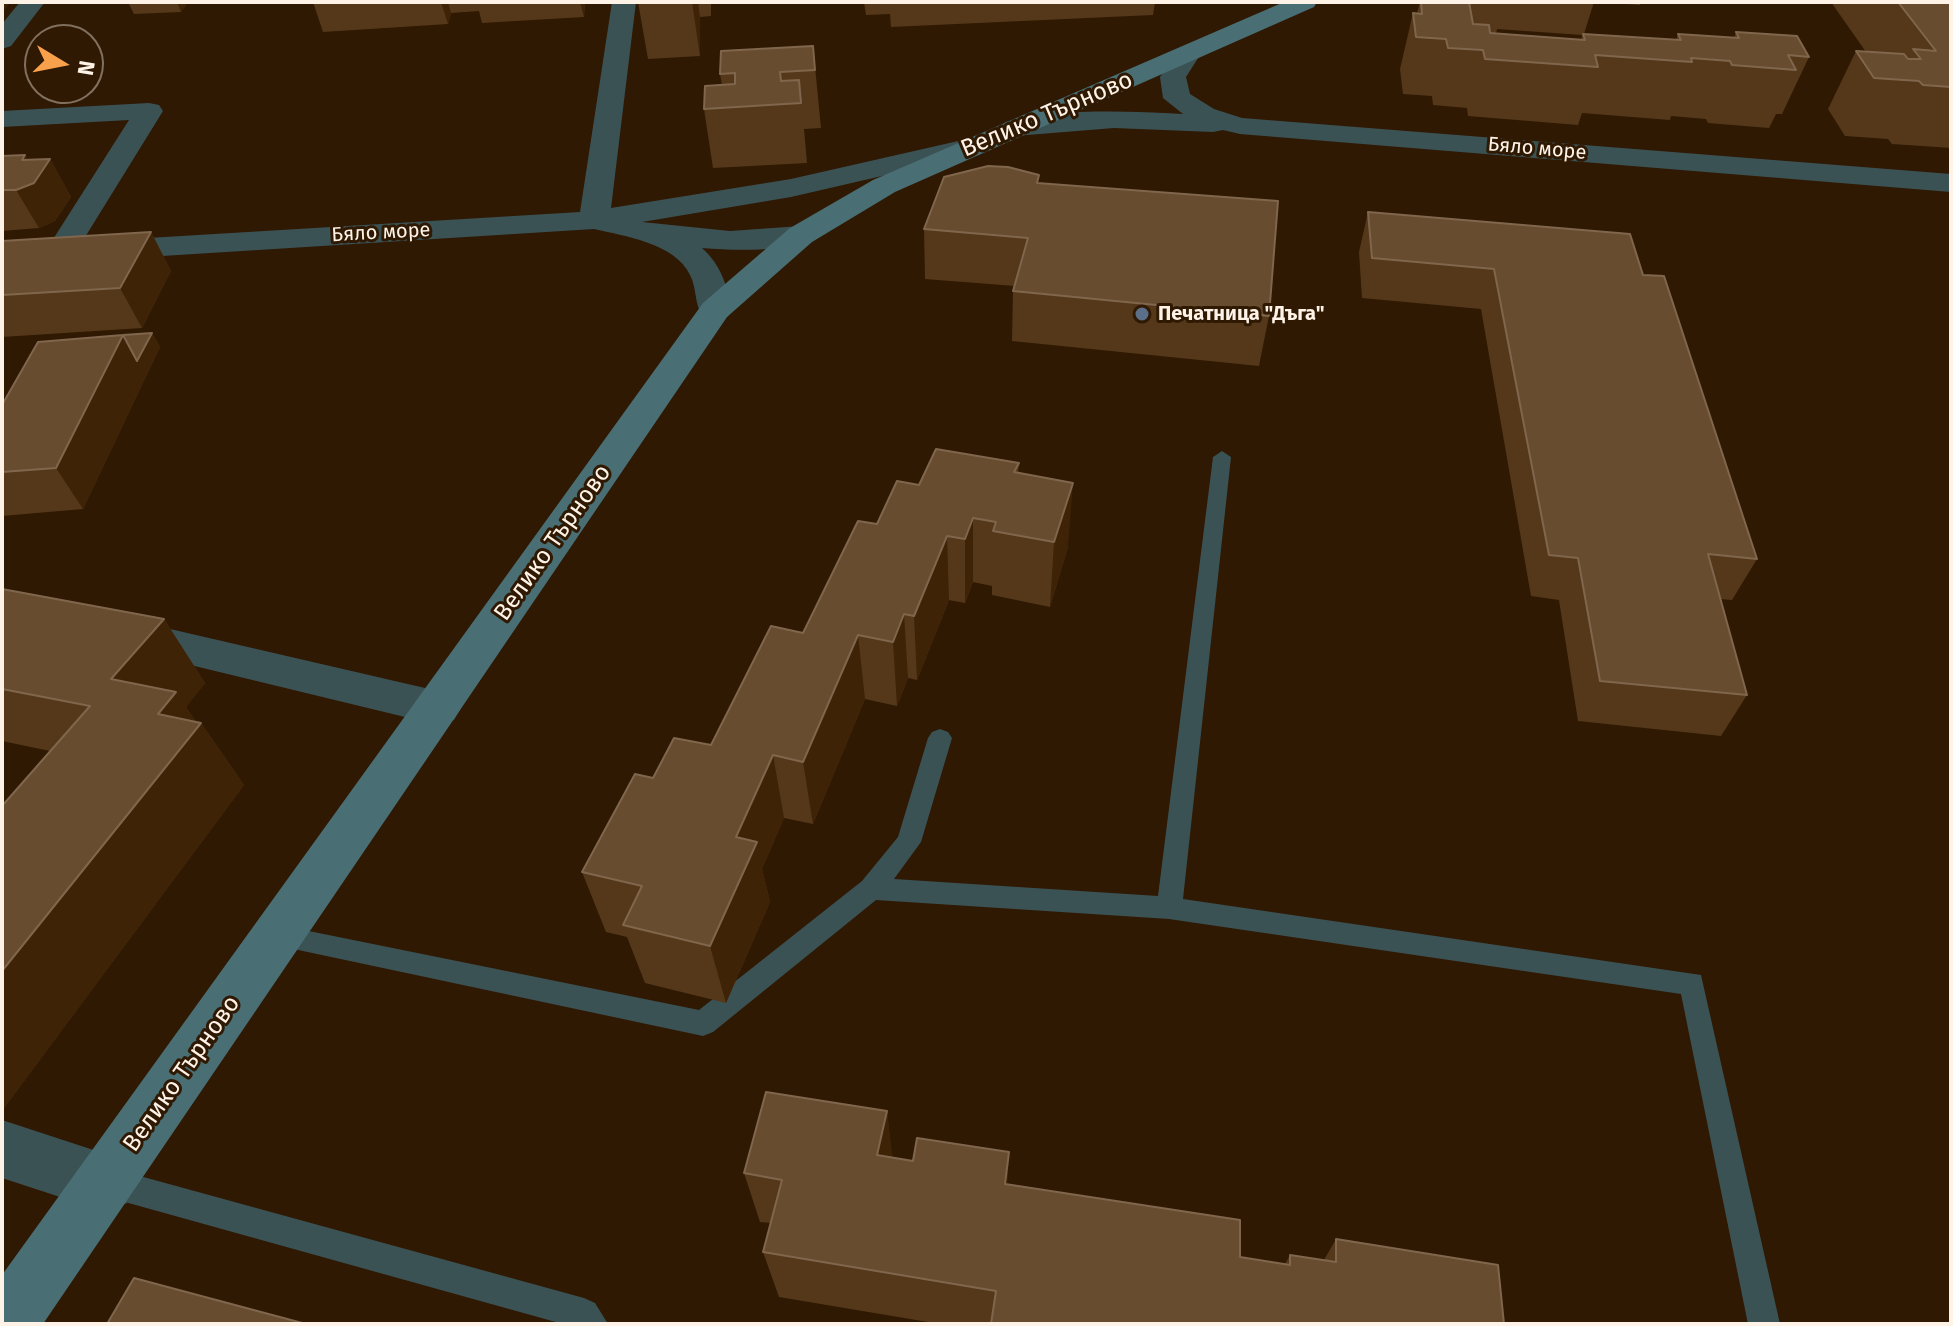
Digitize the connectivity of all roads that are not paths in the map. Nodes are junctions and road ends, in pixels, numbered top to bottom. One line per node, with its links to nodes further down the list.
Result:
1 (33, 2): 4 (street)
2 (624, 2): 15 (street)
3 (1305, 2): 5 (street, Велико Търново)
4 (2, 41)
5 (1187, 55): 6 (street, Велико Търново); 7 (street, Бяло море)
6 (1100, 92): 7 (street); 9 (street); 11 (street, Велико Търново)
7 (1204, 115): 10 (street, Бяло море)
8 (2, 119): 18 (street)
9 (1155, 119): 10 (street); 11 (street)
10 (1240, 126): 13 (street, Бяло море)
11 (1015, 128): 12 (street, Велико Търново)
12 (967, 148): 14 (street); 17 (street, Велико Търново)
13 (1951, 183)
14 (702, 205): 15 (street); 17 (street)
15 (594, 220): 16 (street, Бяло море); 18 (street, Бяло море)
16 (648, 232): 17 (street); 20 (street, Бяло море)
17 (801, 235): 20 (street, Велико Търново)
18 (60, 252): 19 (street, Бяло море)
19 (2, 256)
20 (715, 310): 23 (street, Велико Търново)
21 (1222, 457): 26 (lane)
22 (2, 614): 23 (street)
23 (438, 708): 27 (street, Велико Търново)
24 (940, 738): 25 (lane)
25 (871, 889): 26 (lane); 27 (lane)
26 (1169, 908): 32 (lane)
27 (279, 936): 29 (street, Велико Търново)
28 (2, 1149): 29 (street)
29 (106, 1182): 30 (street, Велико Търново); 31 (lane)
30 (5, 1324)
31 (592, 1324)
32 (1764, 1324)

